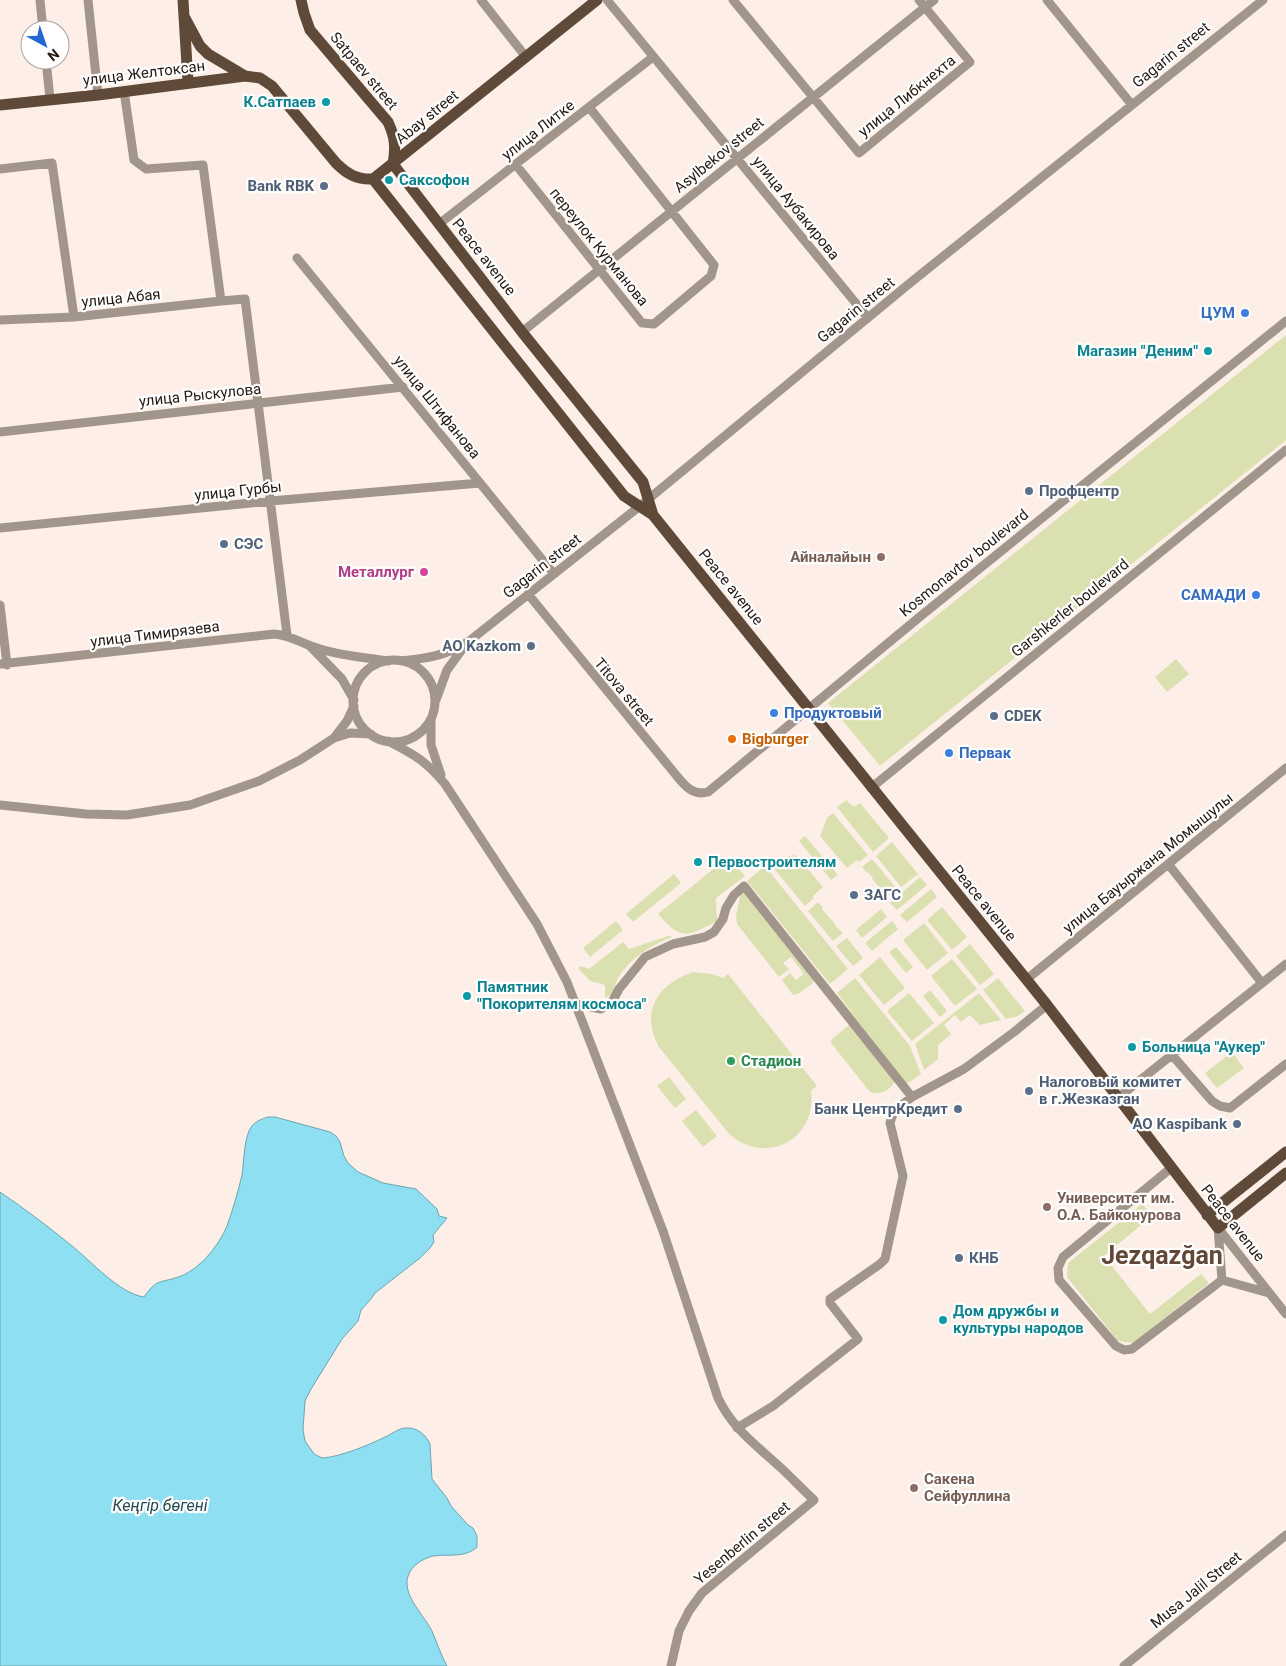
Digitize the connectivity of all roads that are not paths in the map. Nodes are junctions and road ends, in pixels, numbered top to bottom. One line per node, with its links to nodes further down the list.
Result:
1 (40, 0): 14 (street)
2 (88, 0): 21 (street)
3 (183, 0): 13 (main road)
4 (301, 0): 28 (main road, Satpaev street)
5 (481, 0): 15 (street)
6 (597, 0): 15 (main road, Abay street)
7 (607, 0): 16 (street, улица Аубакирова)
8 (733, 0): 22 (street, улица Либкнехта)
9 (934, 0): 12 (street, Asylbekov street)
10 (1047, 0): 25 (street)
11 (1263, 0): 25 (street, Gagarin street)
12 (922, 4): 22 (street, Asylbekov street); 22 (street, улица Либкнехта)
13 (185, 18): 18 (main road); 19 (main road)
14 (42, 20)
15 (526, 57): 28 (main road, Abay street)
16 (653, 57): 26 (street, улица Литке); 27 (street, улица Аубакирова)
17 (47, 70): 23 (street)
18 (246, 76): 19 (main road, улица Желтоксан); 31 (main road, улица Желтоксан)
19 (188, 82): 20 (main road, улица Желтоксан)
20 (124, 91): 21 (main road, улица Желтоксан); 36 (street)
21 (98, 95): 23 (main road, улица Желтоксан)
22 (813, 97): 27 (street, Asylbekov street)
23 (50, 99): 24 (main road, улица Желтоксан)
24 (0, 105)
25 (1132, 105): 38 (street, Gagarin street)
26 (589, 107): 29 (street, улица Литке); 32 (street, переулок Курманова)
27 (737, 158): 32 (street, Asylbekov street); 38 (street, улица Аубакирова)
28 (393, 164): 31 (main road, Abay street); 33 (main road, Peace avenue)
29 (516, 165): 33 (street, улица Литке); 35 (street, переулок Курманова)
30 (0, 169): 37 (street)
31 (373, 179): 48 (main road, Peace avenue)
32 (672, 211): 35 (street, Asylbekov street); 35 (street, переулок Курманова)
33 (439, 224): 41 (main road, Peace avenue)
34 (297, 258): 42 (street, улица Штифанова)
35 (600, 269): 41 (street, Asylbekov street)
36 (221, 301): 37 (street, улица Абая); 43 (street, улица Абая)
37 (74, 317): 39 (street, улица Абая)
38 (868, 318): 48 (street, Gagarin street)
39 (0, 320)
40 (1286, 321): 61 (street, Kosmonavtov boulevard)
41 (522, 332): 48 (main road, Peace avenue)
42 (403, 387): 43 (street, улица Рыскулова); 46 (street, улица Штифанова)
43 (259, 403): 44 (street, улица Рыскулова); 47 (street)
44 (0, 432)
45 (1286, 450): 68 (street, Garshkerler boulevard)
46 (480, 483): 47 (street, улица Гурбы); 50 (street, улица Штифанова)
47 (272, 501): 49 (street, улица Гурбы); 53 (street)
48 (644, 502): 50 (street, Gagarin street); 61 (main road, Peace avenue)
49 (0, 528)
50 (554, 574): 51 (street, Gagarin street)
51 (528, 594): 54 (street, Gagarin street); 69 (street, Titova street)
52 (0, 605): 58 (street)
53 (287, 635): 55 (street, улица Тимирязева); 58 (street, улица Тимирязева)
54 (468, 642): 57 (street); 60 (street)
55 (310, 646): 56 (street); 59 (street)
56 (388, 660): 57 (street); 59 (street)
57 (401, 660): 60 (street)
58 (3, 664)
59 (354, 703): 63 (street); 64 (street)
60 (435, 703): 62 (street)
61 (809, 709): 68 (main road, Peace avenue); 69 (street, Kosmonavtov boulevard)
62 (431, 718): 65 (street); 67 (street)
63 (371, 734): 64 (street); 65 (street)
64 (334, 738): 70 (street)
65 (388, 741): 67 (street)
66 (1286, 768): 71 (street, улица Бауыржана Момышулы)
67 (446, 784): 75 (street)
68 (871, 788): 73 (main road, Peace avenue)
69 (708, 792)
70 (0, 806)
71 (1169, 865): 73 (street, улица Бауыржана Момышулы); 74 (street)
72 (1286, 964): 74 (street)
73 (1027, 979): 76 (main road, Peace avenue)
74 (1262, 983): 77 (street)
75 (576, 1004): 79 (street); 89 (street)
76 (1047, 1005): 79 (street); 80 (main road, Peace avenue)
77 (1172, 1055): 78 (street); 80 (street)
78 (1286, 1064)
79 (912, 1097): 89 (street)
80 (1119, 1097): 82 (main road, Peace avenue)
81 (1286, 1152): 84 (main road)
82 (1171, 1168): 84 (main road, Peace avenue); 86 (street)
83 (1286, 1173): 85 (main road)
84 (1207, 1215): 85 (main road, Peace avenue)
85 (1218, 1228): 86 (street); 87 (street, Peace avenue)
86 (1222, 1280): 87 (street)
87 (1268, 1293): 88 (street, Peace avenue)
88 (1286, 1314)
89 (737, 1428): 91 (street, Yesenberlin street)
90 (1286, 1535): 92 (street, Musa Jalil Street)
91 (671, 1666)
92 (1124, 1666)

